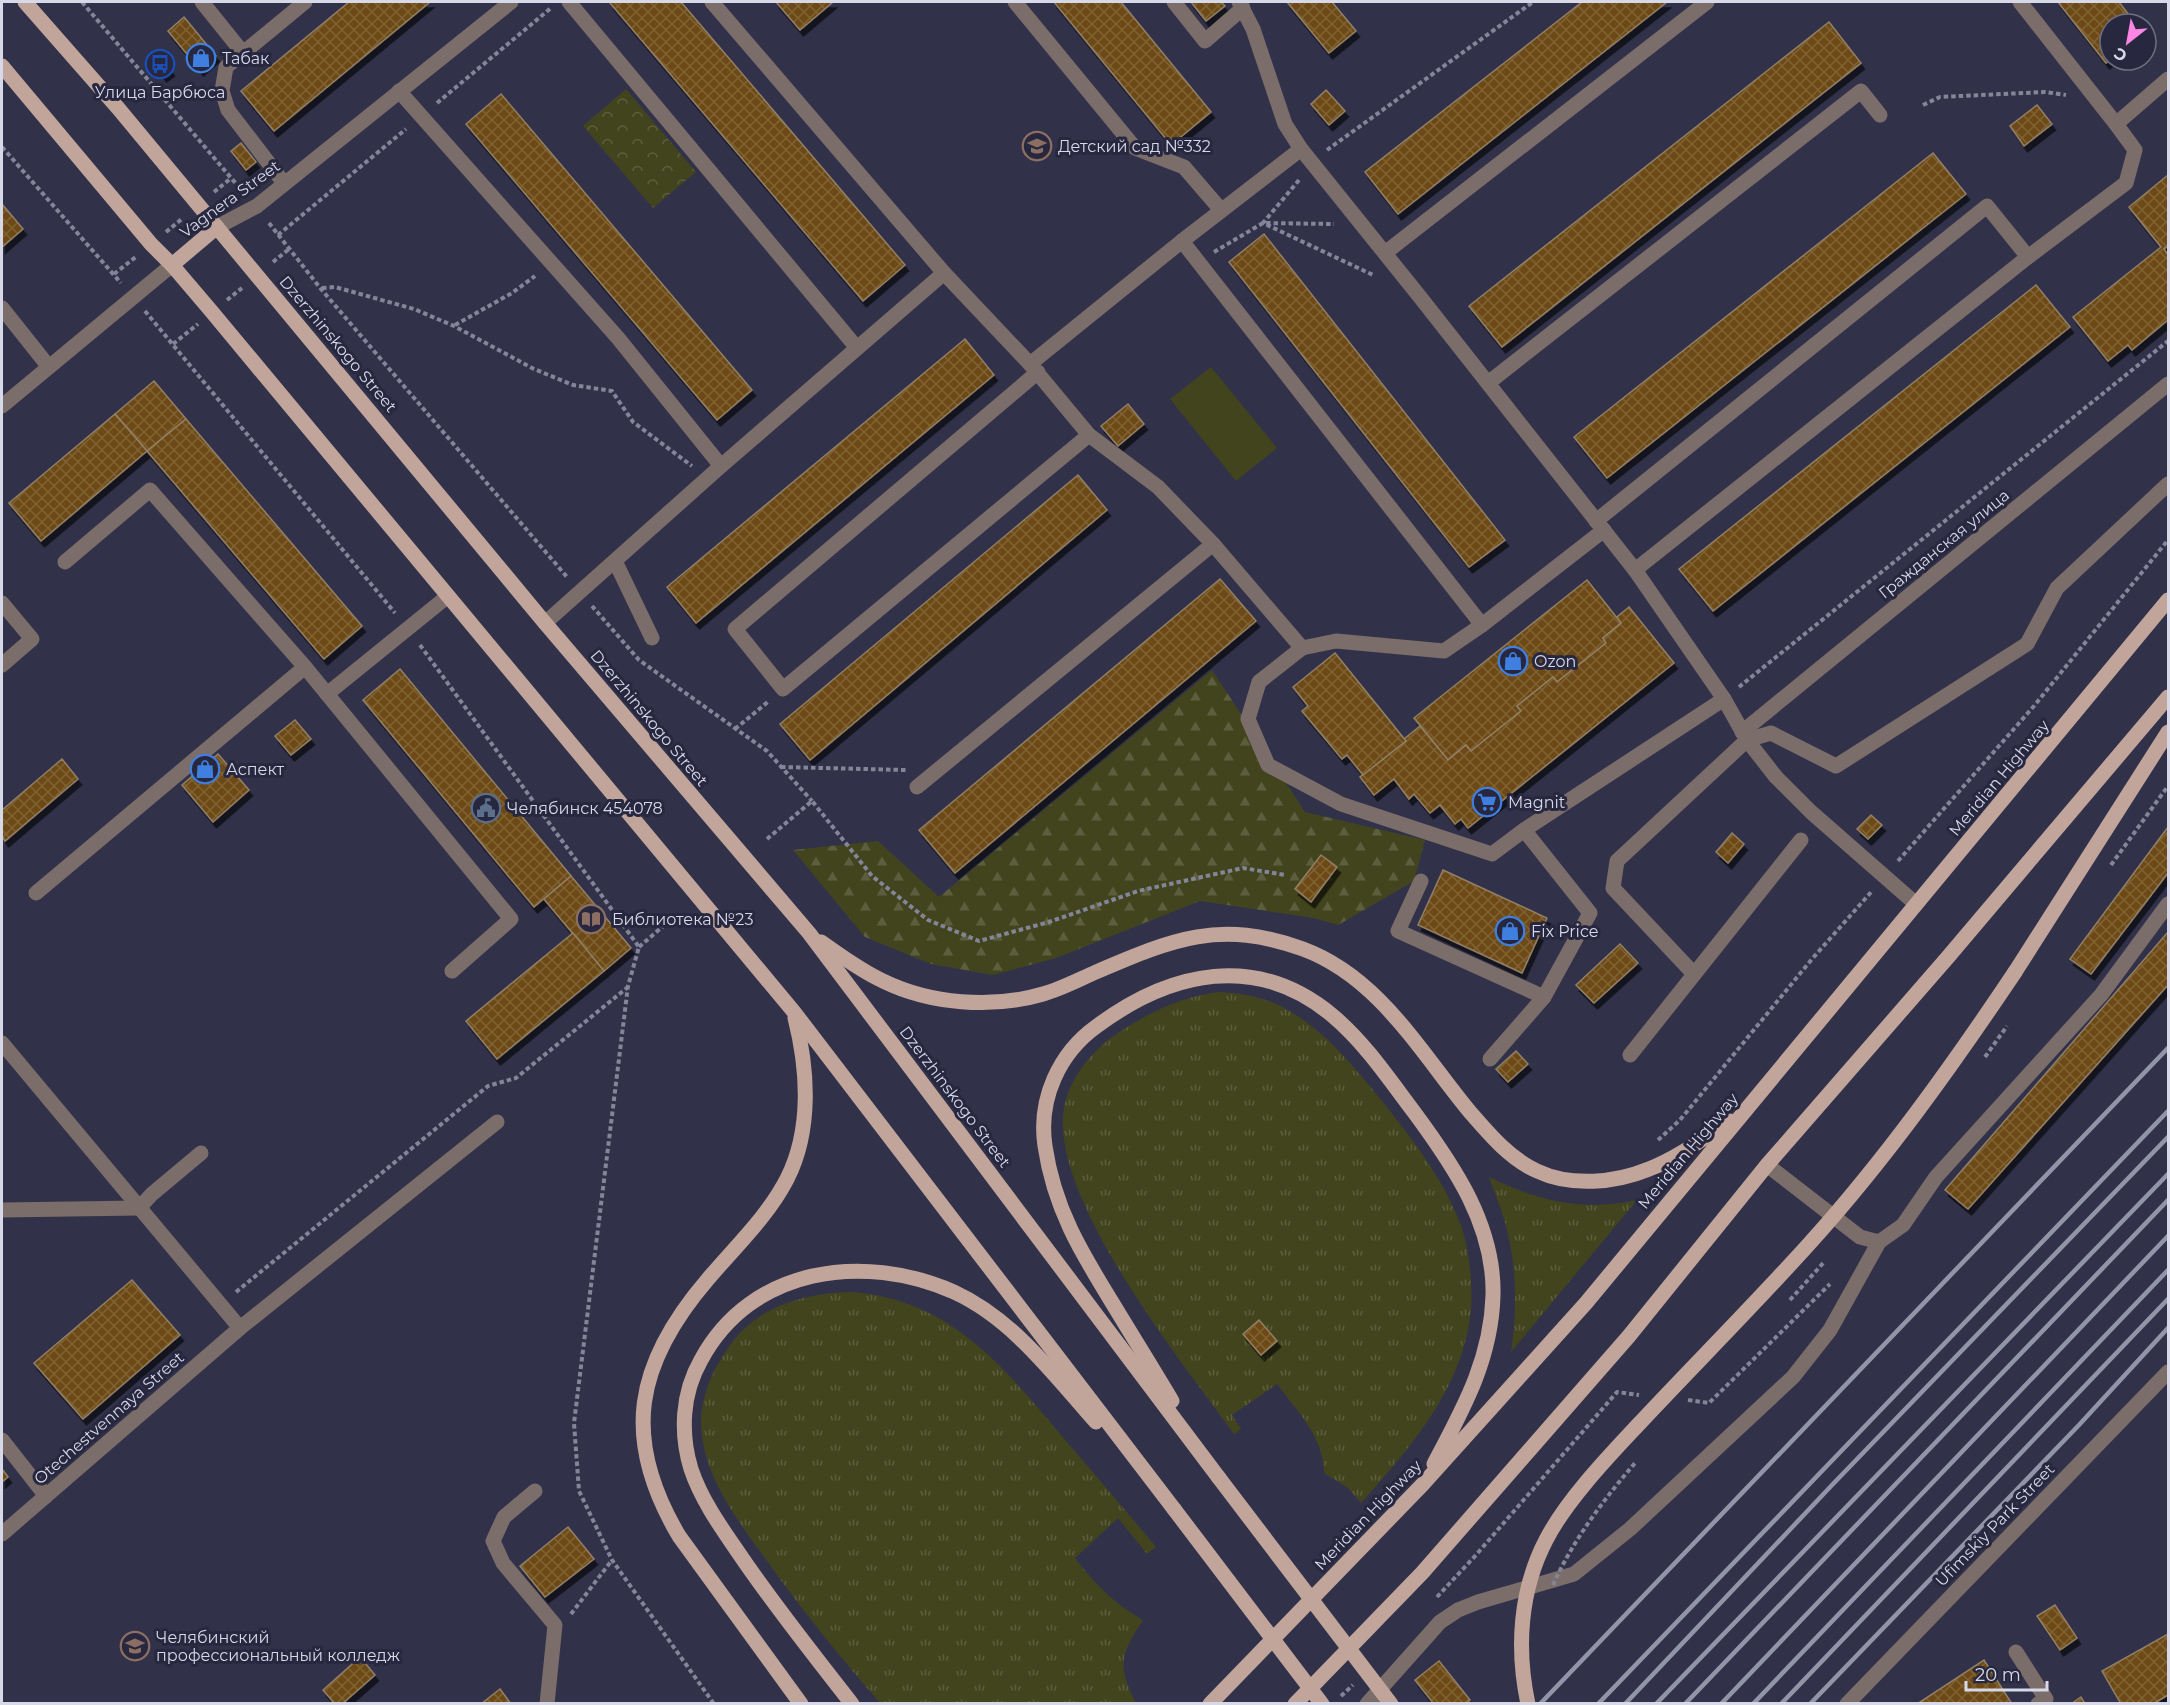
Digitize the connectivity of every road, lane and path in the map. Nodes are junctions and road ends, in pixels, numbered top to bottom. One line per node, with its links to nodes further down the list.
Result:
1 (25, 2): 27 (main road, Dzerzhinskogo Street)
2 (82, 2): 25 (path)
3 (202, 2): 14 (street)
4 (305, 2): 14 (street)
5 (511, 2): 17 (street, Vagnera Street)
6 (569, 2): 52 (street)
7 (712, 2): 41 (street)
8 (1015, 2): 29 (street)
9 (1174, 2): 13 (street)
10 (1533, 2): 24 (path)
11 (1707, 2): 36 (street)
12 (2020, 2): 18 (street)
13 (1241, 4): 23 (street)
14 (243, 53): 26 (street)
15 (2, 66): 34 (main road)
16 (2169, 79): 21 (street)
17 (399, 91): 26 (street, Vagnera Street); 39 (street)
18 (2097, 99): 19 (path); 21 (street)
19 (1923, 105)
20 (1880, 115): 55 (street)
21 (2116, 124): 37 (street)
22 (2, 147): 42 (path)
23 (1300, 149): 24 (street); 29 (street)
24 (1312, 164): 30 (path); 31 (street)
25 (230, 179): 27 (path); 28 (path)
26 (284, 183): 28 (street, Vagnera Street)
27 (198, 205): 32 (main road, Dzerzhinskogo Street); 34 (path)
28 (257, 206): 32 (street, Vagnera Street); 35 (path)
29 (1221, 210): 33 (street)
30 (1263, 224): 31 (path); 38 (path); 44 (path)
31 (1361, 224): 36 (street)
32 (217, 227): 40 (main road, Vagnera Street); 43 (main road, Dzerzhinskogo Street)
33 (1182, 241): 38 (street); 54 (street)
34 (151, 244): 40 (main road); 42 (path)
35 (289, 249): 43 (path); 45 (path)
36 (1385, 253): 55 (street)
37 (2028, 257): 62 (street); 67 (street)
38 (1198, 261): 73 (street)
39 (553, 264): 49 (path); 59 (street)
40 (172, 265): 46 (street, Vagnera Street); 48 (main road)
41 (944, 273): 52 (street); 54 (street)
42 (114, 274): 46 (path)
43 (258, 275): 48 (path); 72 (main road, Dzerzhinskogo Street)
44 (1378, 277)
45 (321, 288): 49 (path); 68 (path)
46 (133, 297): 51 (path); 53 (street, Vagnera Street)
47 (2, 309): 53 (street)
48 (212, 312): 51 (path); 69 (main road)
49 (454, 326): 60 (path)
50 (2169, 341): 82 (path)
51 (173, 344): 74 (path)
52 (857, 348): 59 (street)
53 (49, 367): 57 (street, Vagnera Street)
54 (1034, 368): 58 (street); 79 (street)
55 (1488, 383): 62 (street)
56 (2169, 384): 85 (street, Гражданская улица)
57 (2, 406)
58 (1089, 435): 64 (street); 79 (street)
59 (722, 466): 60 (street)
60 (708, 478): 65 (street)
61 (2169, 484): 85 (street)
62 (1600, 526): 67 (street); 73 (street)
63 (2169, 540): 96 (path)
64 (1214, 544): 76 (street); 87 (street)
65 (615, 561): 68 (street); 75 (street)
66 (65, 562): 78 (street)
67 (1635, 570): 82 (street)
68 (580, 593): 72 (street); 83 (path)
69 (448, 596): 74 (street); 108 (main road)
70 (2169, 600): 99 (main road, Meridian Highway)
71 (2, 603): 77 (street)
72 (545, 623): 102 (main road, Dzerzhinskogo Street)
73 (1482, 625): 76 (street)
74 (408, 628): 80 (street); 103 (path)
75 (652, 638)
76 (1302, 648): 91 (street)
77 (2, 665)
78 (305, 667): 80 (street); 98 (street)
79 (783, 689): 83 (path)
80 (327, 694): 104 (street)
81 (2169, 697): 118 (main road)
82 (1724, 699): 85 (street); 91 (street)
83 (735, 729): 86 (path)
84 (2169, 732): 150 (main road, bridge)
85 (1744, 736): 96 (street); 105 (street, Гражданская улица)
86 (781, 767): 87 (path); 90 (path)
87 (937, 771): 89 (street)
88 (2169, 786): 94 (path)
89 (917, 787)
90 (812, 801): 92 (path); 95 (path)
91 (1524, 830): 107 (street)
92 (767, 839)
93 (1801, 840): 105 (street)
94 (2107, 871)
95 (1285, 875)
96 (1885, 877): 99 (street); 116 (path)
97 (1421, 881): 107 (street)
98 (36, 893)
99 (1917, 904): 114 (main road, Meridian Highway)
100 (2169, 904): 121 (street)
101 (676, 915): 103 (path)
102 (809, 933): 114 (main road); 131 (main road, Dzerzhinskogo Street)
103 (639, 947): 106 (path)
104 (452, 971)
105 (1694, 974): 111 (street)
106 (628, 986): 124 (path); 137 (path)
107 (1544, 997): 112 (street)
108 (794, 1012): 135 (main road); 144 (main road)
109 (2010, 1021): 113 (path, bridge)
110 (2, 1043): 119 (street)
111 (1630, 1055)
112 (1490, 1059)
113 (1979, 1065)
114 (1743, 1112): 132 (main road, Meridian Highway)
115 (497, 1122): 125 (street, Otechestvennaya Street)
116 (1654, 1144)
117 (201, 1153): 119 (street)
118 (1767, 1165): 121 (street); 146 (main road)
119 (139, 1208): 120 (street); 124 (street)
120 (2, 1210)
121 (1879, 1242): 148 (street)
122 (1832, 1254): 123 (path, bridge)
123 (1788, 1302)
124 (221, 1305): 125 (street)
125 (240, 1328): 134 (street, Otechestvennaya Street)
126 (2169, 1372): 151 (street, Ufimskiy Park Street)
127 (1701, 1391): 128 (path)
128 (1685, 1408)
129 (2, 1440): 134 (street)
130 (1640, 1456): 138 (path, bridge)
131 (1219, 1478): 132 (main road); 149 (main road, bridge)
132 (1424, 1484): 141 (main road, Meridian Highway)
133 (535, 1491): 142 (street)
134 (46, 1496): 136 (street, Otechestvennaya Street)
135 (1174, 1509): 145 (main road); 147 (main road, bridge)
136 (2, 1534)
137 (612, 1560): 139 (path); 143 (path)
138 (1551, 1592)
139 (565, 1622)
140 (2016, 1652): 152 (street)
141 (1210, 1701)
142 (547, 1704)
143 (714, 1704)
144 (801, 1704)
145 (852, 1704)
146 (1295, 1704)
147 (1322, 1704)
148 (1367, 1704)
149 (1391, 1704)
150 (1528, 1704)
151 (1847, 1704)
152 (2038, 1704)

